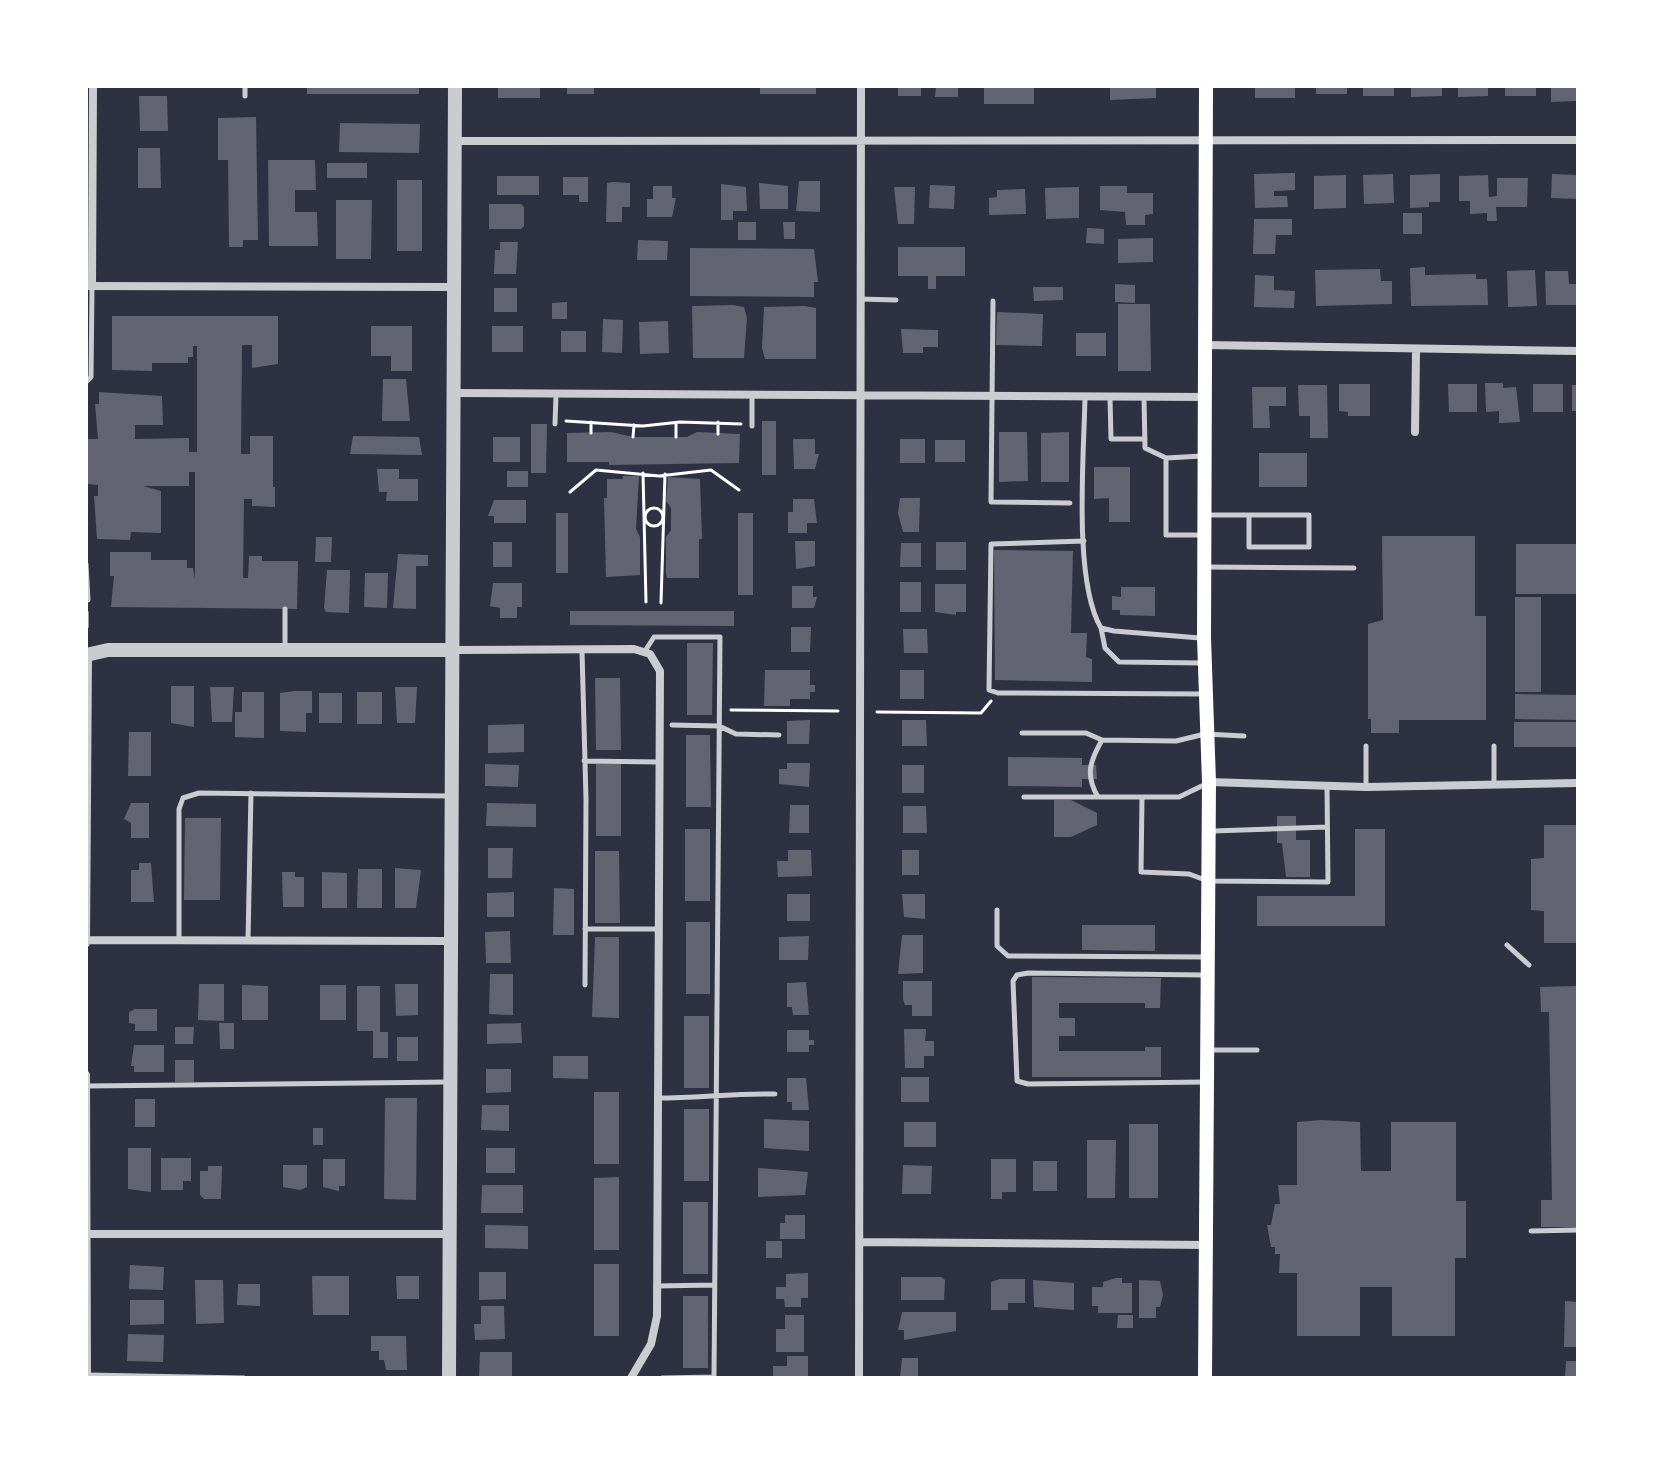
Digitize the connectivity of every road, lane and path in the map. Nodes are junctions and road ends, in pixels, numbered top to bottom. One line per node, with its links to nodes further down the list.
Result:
1 (93, 86): 11 (street)
2 (245, 86): 6 (lane)
3 (455, 86): 10 (street)
4 (861, 86): 8 (street)
5 (1206, 86): 7 (main road)
6 (245, 96)
7 (1206, 137): 8 (street); 9 (street); 16 (main road)
8 (860, 140): 10 (street); 13 (street)
9 (1578, 140)
10 (455, 141): 12 (street)
11 (89, 286): 12 (street); 19 (lane)
12 (454, 287): 20 (street)
13 (859, 299): 14 (lane); 21 (street)
14 (896, 300)
15 (993, 301): 23 (lane)
16 (1204, 345): 17 (street); 28 (main road)
17 (1416, 351): 18 (street); 35 (street)
18 (1578, 351)
19 (86, 382)
20 (453, 393): 22 (street); 65 (street)
21 (859, 394): 23 (street); 24 (street); 124 (street)
22 (556, 395): 24 (street); 29 (lane)
23 (990, 395): 25 (street); 47 (lane)
24 (752, 396): 34 (lane)
25 (1085, 396): 26 (street); 53 (lane)
26 (1110, 396): 27 (street); 40 (lane)
27 (1144, 396): 28 (street); 40 (lane)
28 (1205, 397): 41 (main road)
29 (555, 421): 30 (path)
30 (591, 422): 33 (path); 36 (path)
31 (718, 422): 32 (path); 34 (path); 37 (path)
32 (676, 423): 33 (path); 39 (path)
33 (634, 425): 38 (path)
34 (752, 425)
35 (1415, 432)
36 (591, 433)
37 (718, 434)
38 (633, 437)
39 (676, 437)
40 (1145, 439): 42 (lane)
41 (1205, 456): 42 (lane); 48 (main road)
42 (1166, 458): 52 (lane)
43 (643, 473): 44 (path); 46 (path); 51 (path)
44 (665, 474): 45 (path); 50 (path)
45 (739, 490)
46 (570, 492)
47 (1070, 503)
48 (1204, 515): 49 (lane); 52 (main road)
49 (1249, 515): 49 (lane)
50 (664, 516): 51 (path); 51 (path); 59 (path)
51 (644, 517): 58 (path)
52 (1204, 535): 55 (main road)
53 (1084, 541): 62 (lane); 70 (lane)
54 (86, 564): 57 (lane)
55 (1204, 567): 56 (lane); 63 (main road)
56 (1354, 568)
57 (88, 600): 61 (path)
58 (646, 602)
59 (661, 603)
60 (285, 609): 64 (lane)
61 (87, 627)
62 (1101, 628): 63 (lane); 69 (lane)
63 (1204, 638): 69 (main road)
64 (285, 650): 65 (street); 68 (street)
65 (453, 650): 66 (street); 92 (street)
66 (582, 651): 67 (street); 84 (lane)
67 (645, 651): 72 (lane); 85 (street)
68 (87, 655): 105 (street)
69 (1204, 663): 71 (main road)
70 (998, 693): 71 (lane); 74 (path)
71 (1204, 694): 78 (main road)
72 (720, 710): 73 (path); 76 (lane)
73 (838, 711)
74 (877, 712)
75 (672, 725): 76 (lane)
76 (719, 726): 79 (lane); 119 (lane)
77 (1022, 733): 81 (lane)
78 (1205, 734): 80 (lane); 81 (lane); 86 (main road)
79 (779, 735)
80 (1244, 736)
81 (1102, 740): 94 (lane)
82 (1366, 746): 90 (lane)
83 (1494, 746): 89 (lane)
84 (584, 761): 85 (lane); 100 (lane)
85 (659, 762): 101 (street)
86 (1209, 782): 88 (street); 95 (lane); 97 (main road)
87 (1578, 783): 89 (street)
88 (1327, 785): 90 (street); 96 (lane)
89 (1494, 785): 90 (street)
90 (1366, 787)
91 (251, 793): 92 (lane); 102 (lane); 103 (lane)
92 (451, 796): 104 (street)
93 (1024, 797): 94 (lane)
94 (1099, 798): 95 (lane)
95 (1142, 798): 98 (lane)
96 (1327, 827): 97 (lane); 98 (lane)
97 (1208, 831): 98 (main road)
98 (1208, 881): 107 (main road)
99 (997, 910): 107 (lane)
100 (585, 929): 101 (lane); 110 (lane)
101 (658, 929): 118 (street)
102 (179, 941): 103 (street); 105 (street)
103 (248, 941): 104 (street)
104 (449, 941): 114 (street)
105 (86, 942)
106 (1507, 945): 108 (lane)
107 (1208, 957): 109 (main road)
108 (1529, 965)
109 (1207, 975): 111 (main road); 115 (lane)
110 (585, 985)
111 (1207, 1050): 112 (lane); 115 (main road)
112 (1257, 1050)
113 (86, 1075): 116 (street)
114 (449, 1082): 116 (lane); 123 (street)
115 (1207, 1082): 125 (main road)
116 (86, 1086): 122 (street)
117 (775, 1094): 119 (lane)
118 (657, 1098): 119 (lane); 127 (street)
119 (714, 1098): 126 (lane)
120 (1578, 1230): 121 (lane)
121 (1531, 1231)
122 (87, 1234): 123 (street); 128 (street)
123 (449, 1234): 130 (street)
124 (860, 1242): 125 (street); 133 (street)
125 (1206, 1245): 134 (main road)
126 (714, 1285): 127 (lane); 132 (lane)
127 (656, 1286): 131 (street)
128 (87, 1376): 129 (lane)
129 (244, 1378)
130 (449, 1378)
131 (631, 1378)
132 (662, 1378)
133 (859, 1378)
134 (1205, 1378)

